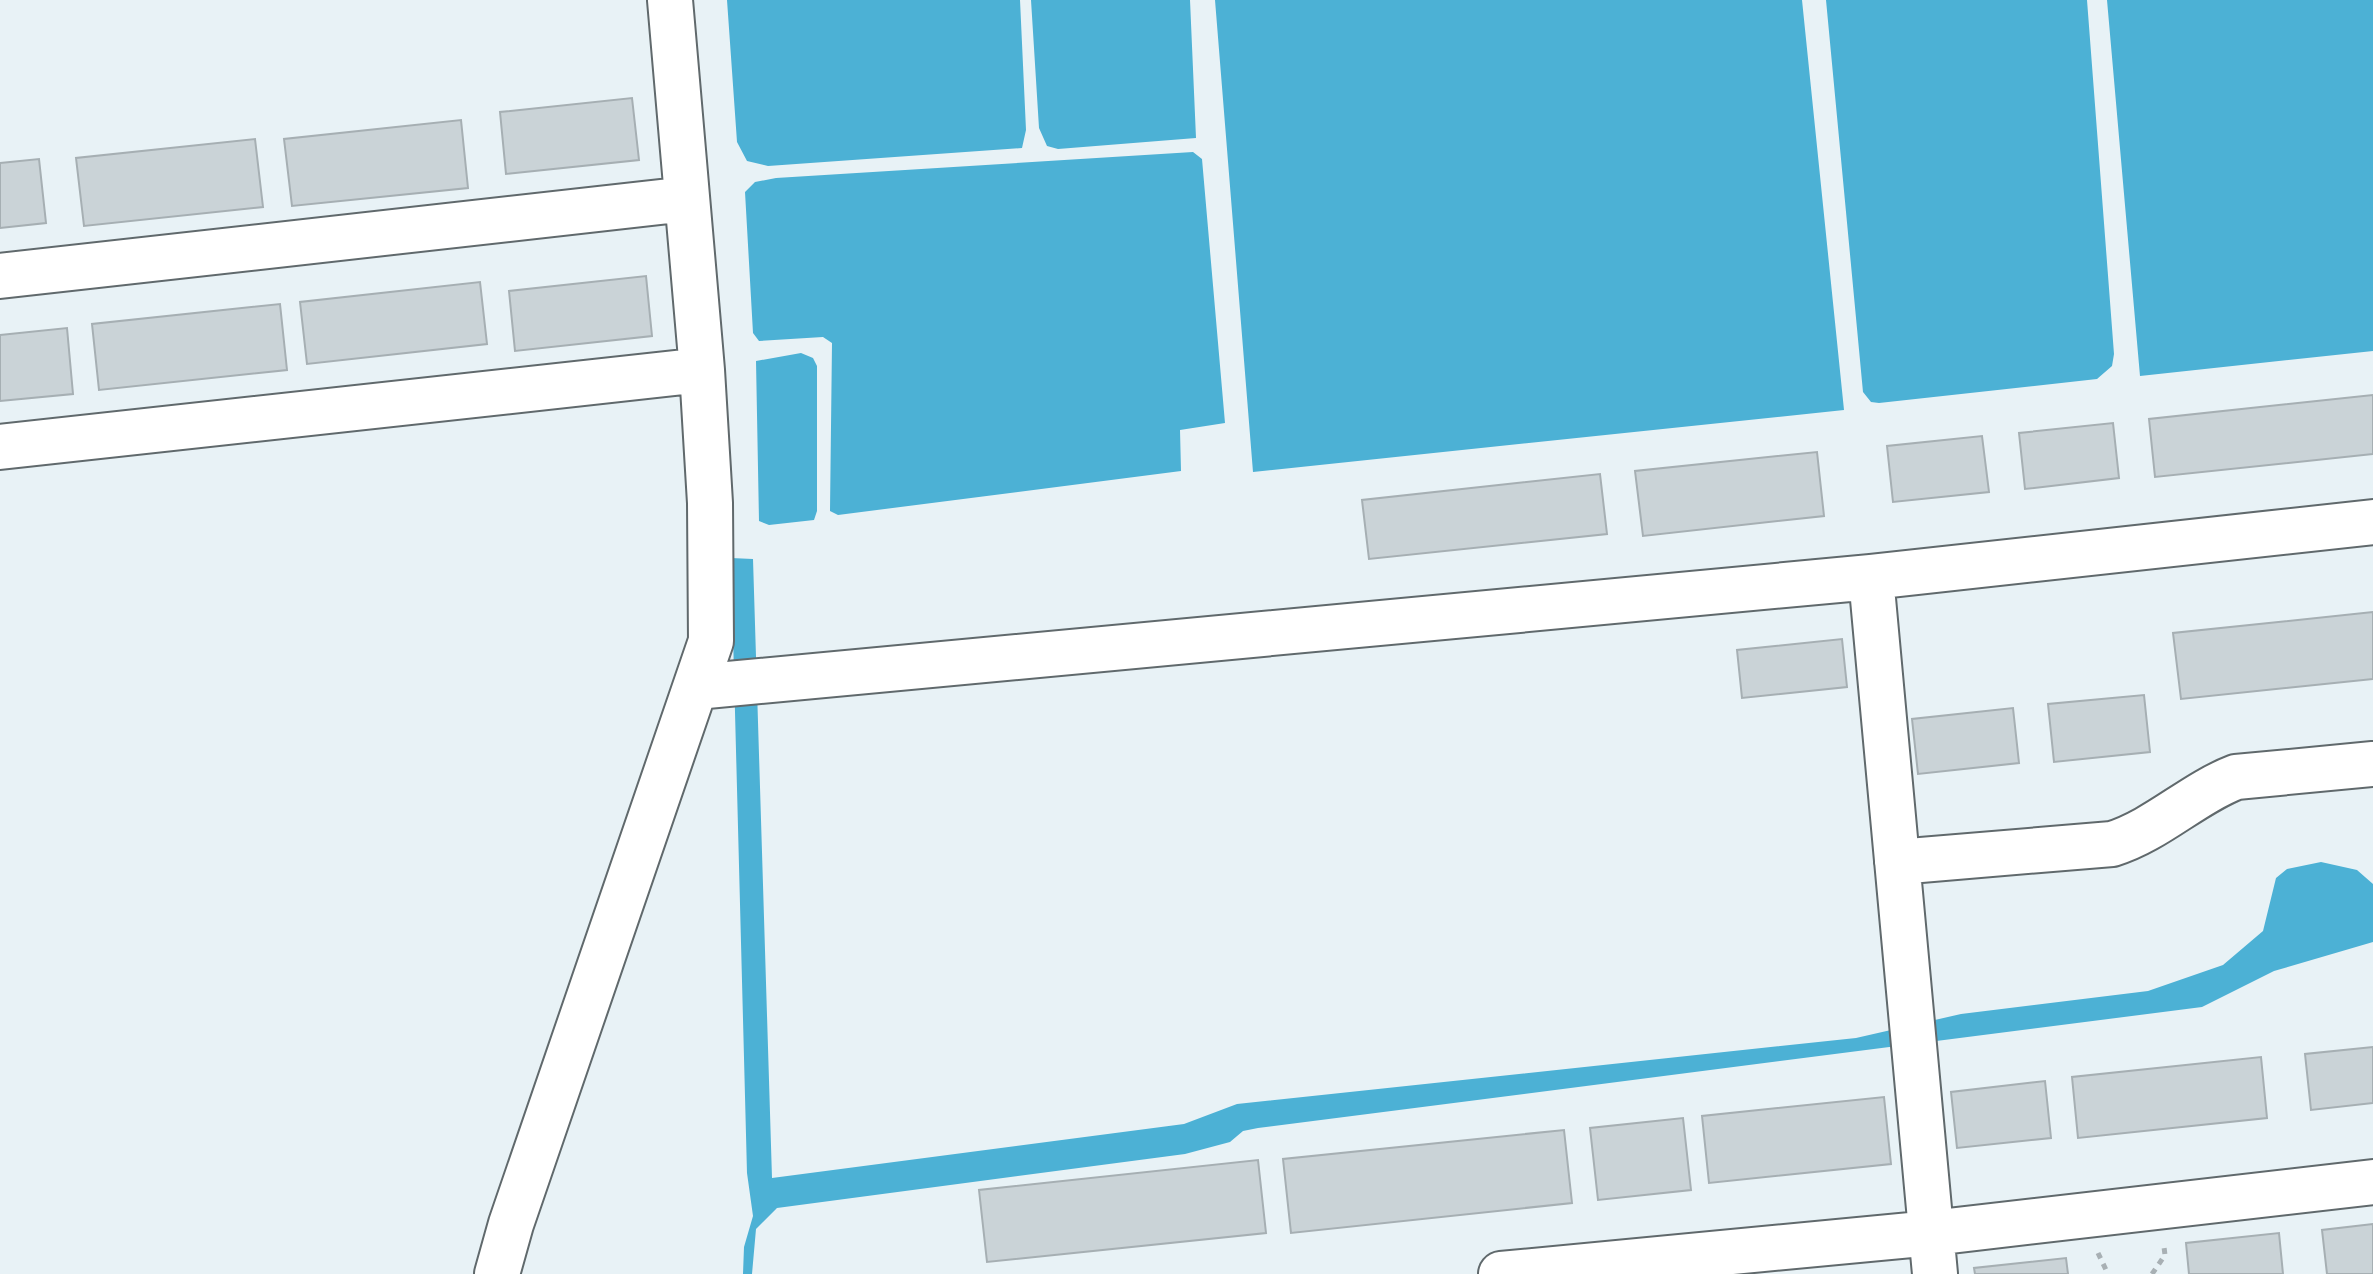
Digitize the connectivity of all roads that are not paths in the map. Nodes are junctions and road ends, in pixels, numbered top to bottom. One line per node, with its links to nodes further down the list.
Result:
1 (670, 0): 2 (street)
2 (687, 199): 3 (street); 4 (street)
3 (0, 276)
4 (702, 370): 5 (street); 8 (street)
5 (0, 447)
6 (2373, 522): 7 (street)
7 (1871, 577): 8 (street); 10 (street)
8 (696, 687): 13 (street)
9 (2373, 764): 10 (street)
10 (1897, 862): 12 (street)
11 (2373, 1182): 12 (street)
12 (1934, 1253): 14 (street)
13 (497, 1274)
14 (1501, 1274)

